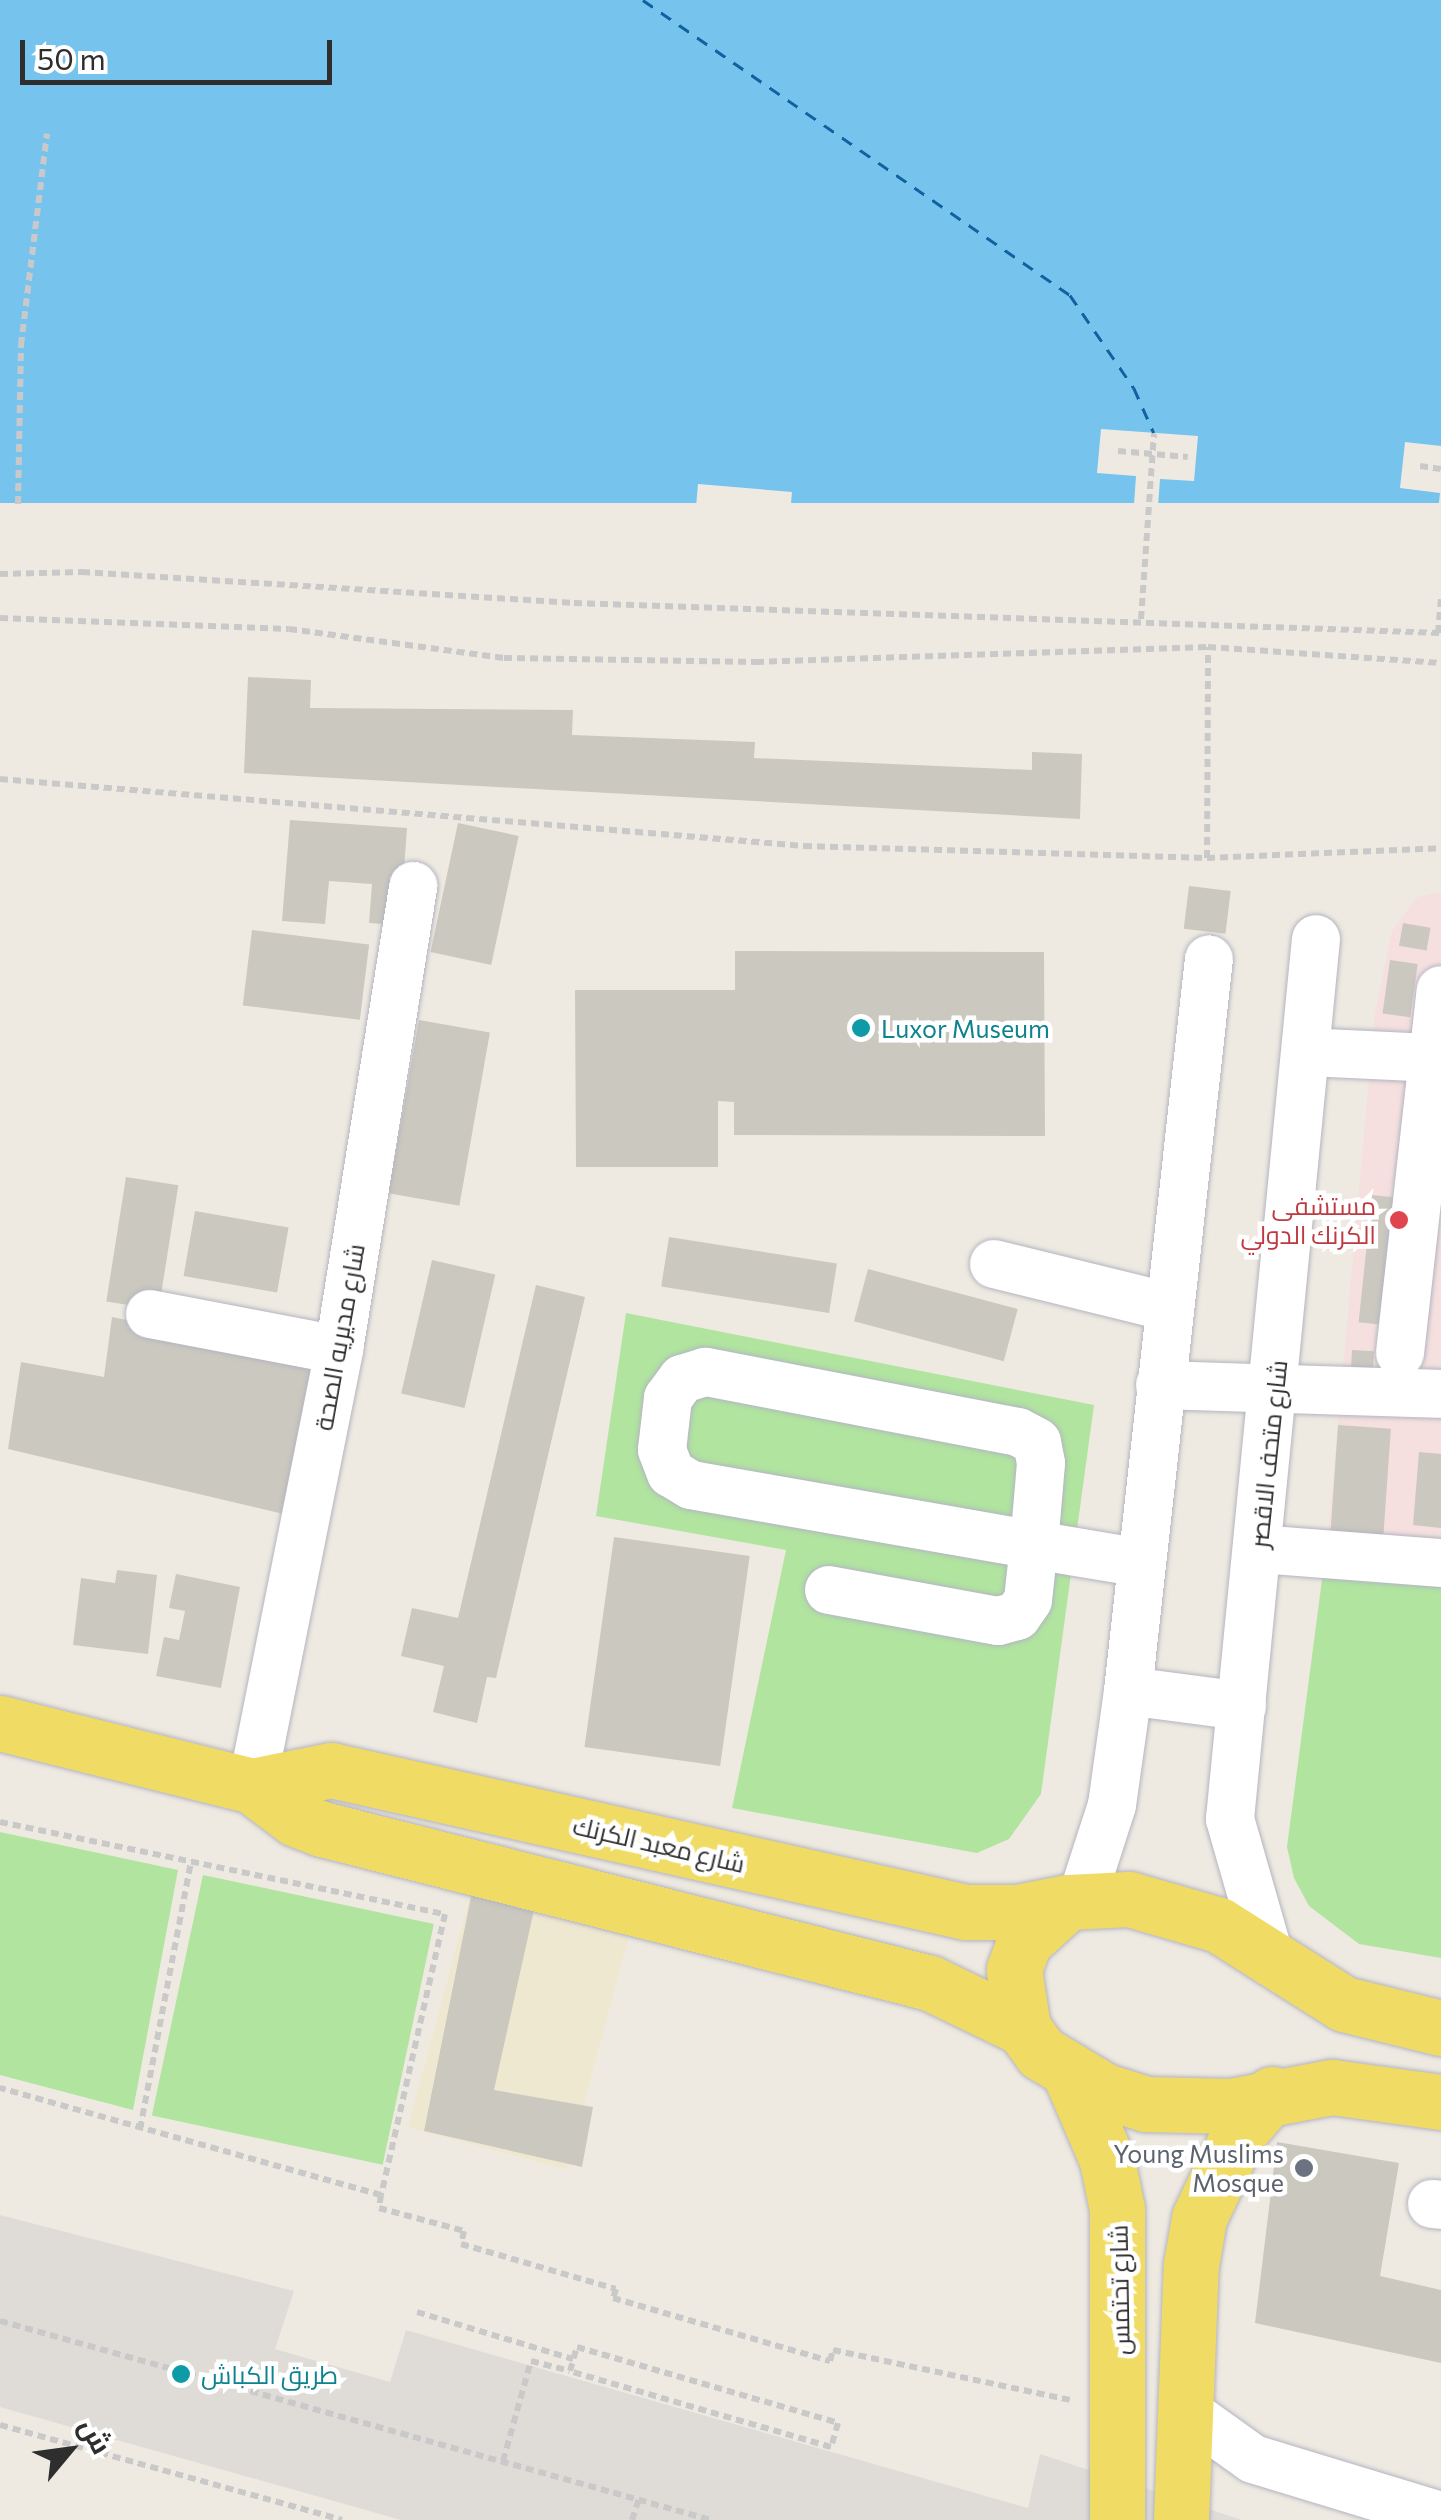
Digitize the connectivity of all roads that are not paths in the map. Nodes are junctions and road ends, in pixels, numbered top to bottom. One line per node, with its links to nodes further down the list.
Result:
1 (413, 886): 10 (street, شارع مديريه الصحة)
2 (1316, 939): 5 (street, شارع متحف الاقصر)
3 (1208, 960): 8 (street)
4 (1441, 990): 6 (street)
5 (1306, 1052): 6 (street); 13 (street, شارع متحف الاقصر)
6 (1434, 1058): 11 (street)
7 (994, 1264): 8 (street)
8 (1169, 1308): 12 (street)
9 (150, 1314): 10 (street)
10 (339, 1350): 23 (street, شارع مديريه الصحة)
11 (1400, 1353)
12 (1160, 1385): 13 (street); 17 (street)
13 (1276, 1389): 14 (street); 16 (street, شارع متحف الاقصر)
14 (1441, 1394)
15 (1034, 1544): 15 (street); 17 (street); 19 (street)
16 (1258, 1549): 18 (street); 21 (street, شارع متحف الاقصر)
17 (1142, 1563): 20 (street)
18 (1441, 1563)
19 (829, 1590)
20 (1128, 1691): 21 (street); 24 (street)
21 (1242, 1706): 25 (street, شارع متحف الاقصر)
22 (0, 1724): 23 (main road, شارع معبد الكرنك)
23 (252, 1786): 24 (main road, شارع معبد الكرنك); 26 (main road, شارع معبد الكرنك)
24 (1075, 1900): 25 (main road, شارع معبد الكرنك); 26 (main road)
25 (1270, 1962): 27 (main road)
26 (1023, 2028): 28 (main road)
27 (1441, 2028)
28 (1068, 2070): 29 (main road); 33 (main road, شارع تحتمس)
29 (1272, 2094): 30 (main road); 31 (main road)
30 (1441, 2102)
31 (1186, 2425): 32 (street); 34 (main road)
32 (1441, 2516)
33 (1117, 2520)
34 (1181, 2520)

